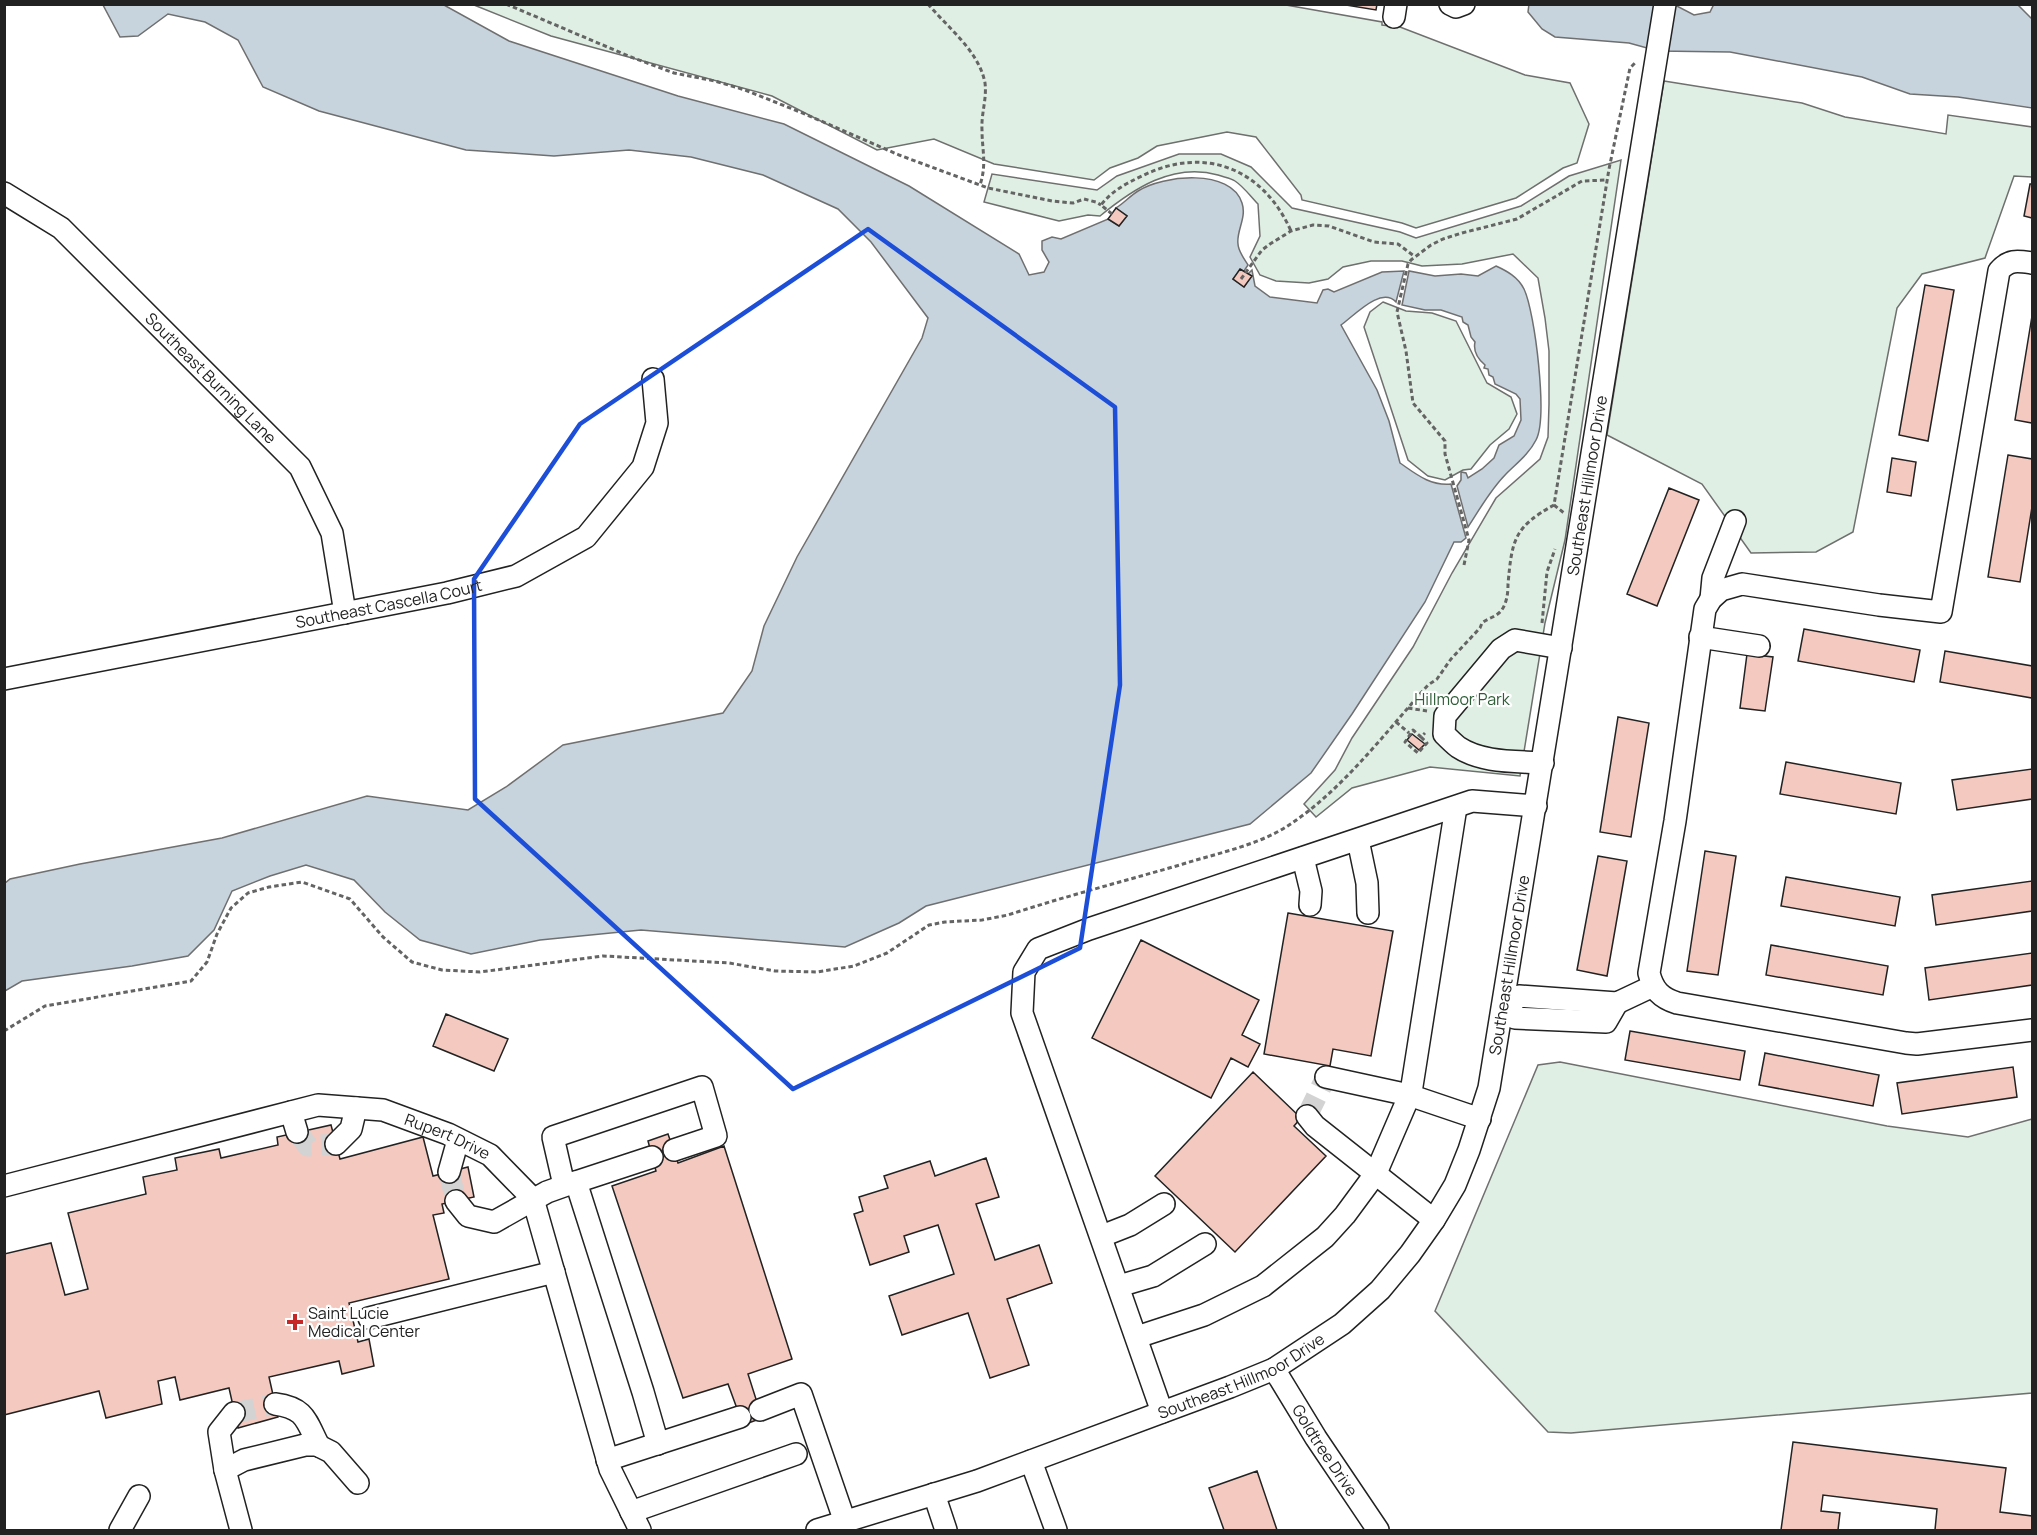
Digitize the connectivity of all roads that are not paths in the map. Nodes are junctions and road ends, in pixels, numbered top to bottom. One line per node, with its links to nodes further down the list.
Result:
1 (1450, 4): 2 (street)
2 (1464, 4)
3 (1665, 4): 12 (street, Southeast Hillmoor Drive)
4 (4, 193): 9 (street, Southeast Burning Lane)
5 (2032, 263): 8 (street)
6 (653, 379): 9 (street, Southeast Cascella Court)
7 (1736, 520): 8 (street)
8 (1711, 599): 10 (street)
9 (345, 613): 13 (street, Southeast Cascella Court)
10 (1700, 637): 11 (street); 21 (street)
11 (1759, 646)
12 (1562, 648): 14 (street, Southeast Hillmoor Drive); 14 (street)
13 (4, 679)
14 (1543, 763): 15 (street, Southeast Hillmoor Drive)
15 (1536, 806): 16 (street); 22 (street, Southeast Hillmoor Drive)
16 (1456, 807): 17 (street); 25 (street)
17 (1358, 840): 18 (street); 20 (street)
18 (1303, 858): 19 (street); 43 (street)
19 (1310, 905)
20 (1368, 913)
21 (1653, 986): 22 (street); 23 (street)
22 (1506, 1005): 29 (street, Southeast Hillmoor Drive)
23 (2032, 1030)
24 (1326, 1077): 25 (street)
25 (1409, 1095): 29 (street); 36 (street)
26 (356, 1108): 27 (street, Rupert Drive); 31 (street, Rupert Drive); 32 (street)
27 (291, 1112): 30 (street); 38 (street, Rupert Drive)
28 (1307, 1116): 36 (street)
29 (1480, 1119): 42 (street, Southeast Hillmoor Drive)
30 (297, 1132)
31 (458, 1140): 35 (street); 39 (street, Rupert Drive)
32 (336, 1144)
33 (674, 1150): 37 (street)
34 (652, 1157): 37 (street)
35 (449, 1172)
36 (1376, 1173): 42 (street); 48 (street)
37 (570, 1184): 39 (street); 53 (street)
38 (4, 1186)
39 (533, 1199): 40 (street); 45 (street, Rupert Drive)
40 (456, 1201)
41 (1164, 1204): 43 (street)
42 (1434, 1220): 49 (street, Southeast Hillmoor Drive)
43 (1102, 1236): 46 (street)
44 (1205, 1244): 46 (street)
45 (554, 1272): 47 (street); 56 (street, Rupert Drive)
46 (1119, 1286): 48 (street)
47 (369, 1318)
48 (1137, 1337): 51 (street)
49 (1274, 1369): 51 (street, Southeast Hillmoor Drive); 69 (street, Goldtree Drive)
50 (275, 1404): 54 (street)
51 (1162, 1412): 57 (street, Southeast Hillmoor Drive)
52 (234, 1413): 58 (street)
53 (658, 1444): 56 (street); 63 (street)
54 (319, 1446): 58 (street); 59 (street)
55 (796, 1454): 62 (street)
56 (607, 1460): 62 (street, Rupert Drive)
57 (1031, 1461): 60 (street, Southeast Hillmoor Drive); 68 (street)
58 (225, 1470): 65 (street)
59 (357, 1482)
60 (934, 1494): 63 (street, Southeast Hillmoor Drive); 67 (street)
61 (139, 1496): 64 (street)
62 (636, 1521)
63 (845, 1522): 66 (street, Southeast Hillmoor Drive)
64 (120, 1530)
65 (241, 1530)
66 (817, 1530)
67 (946, 1530)
68 (1056, 1530)
69 (1378, 1530)

